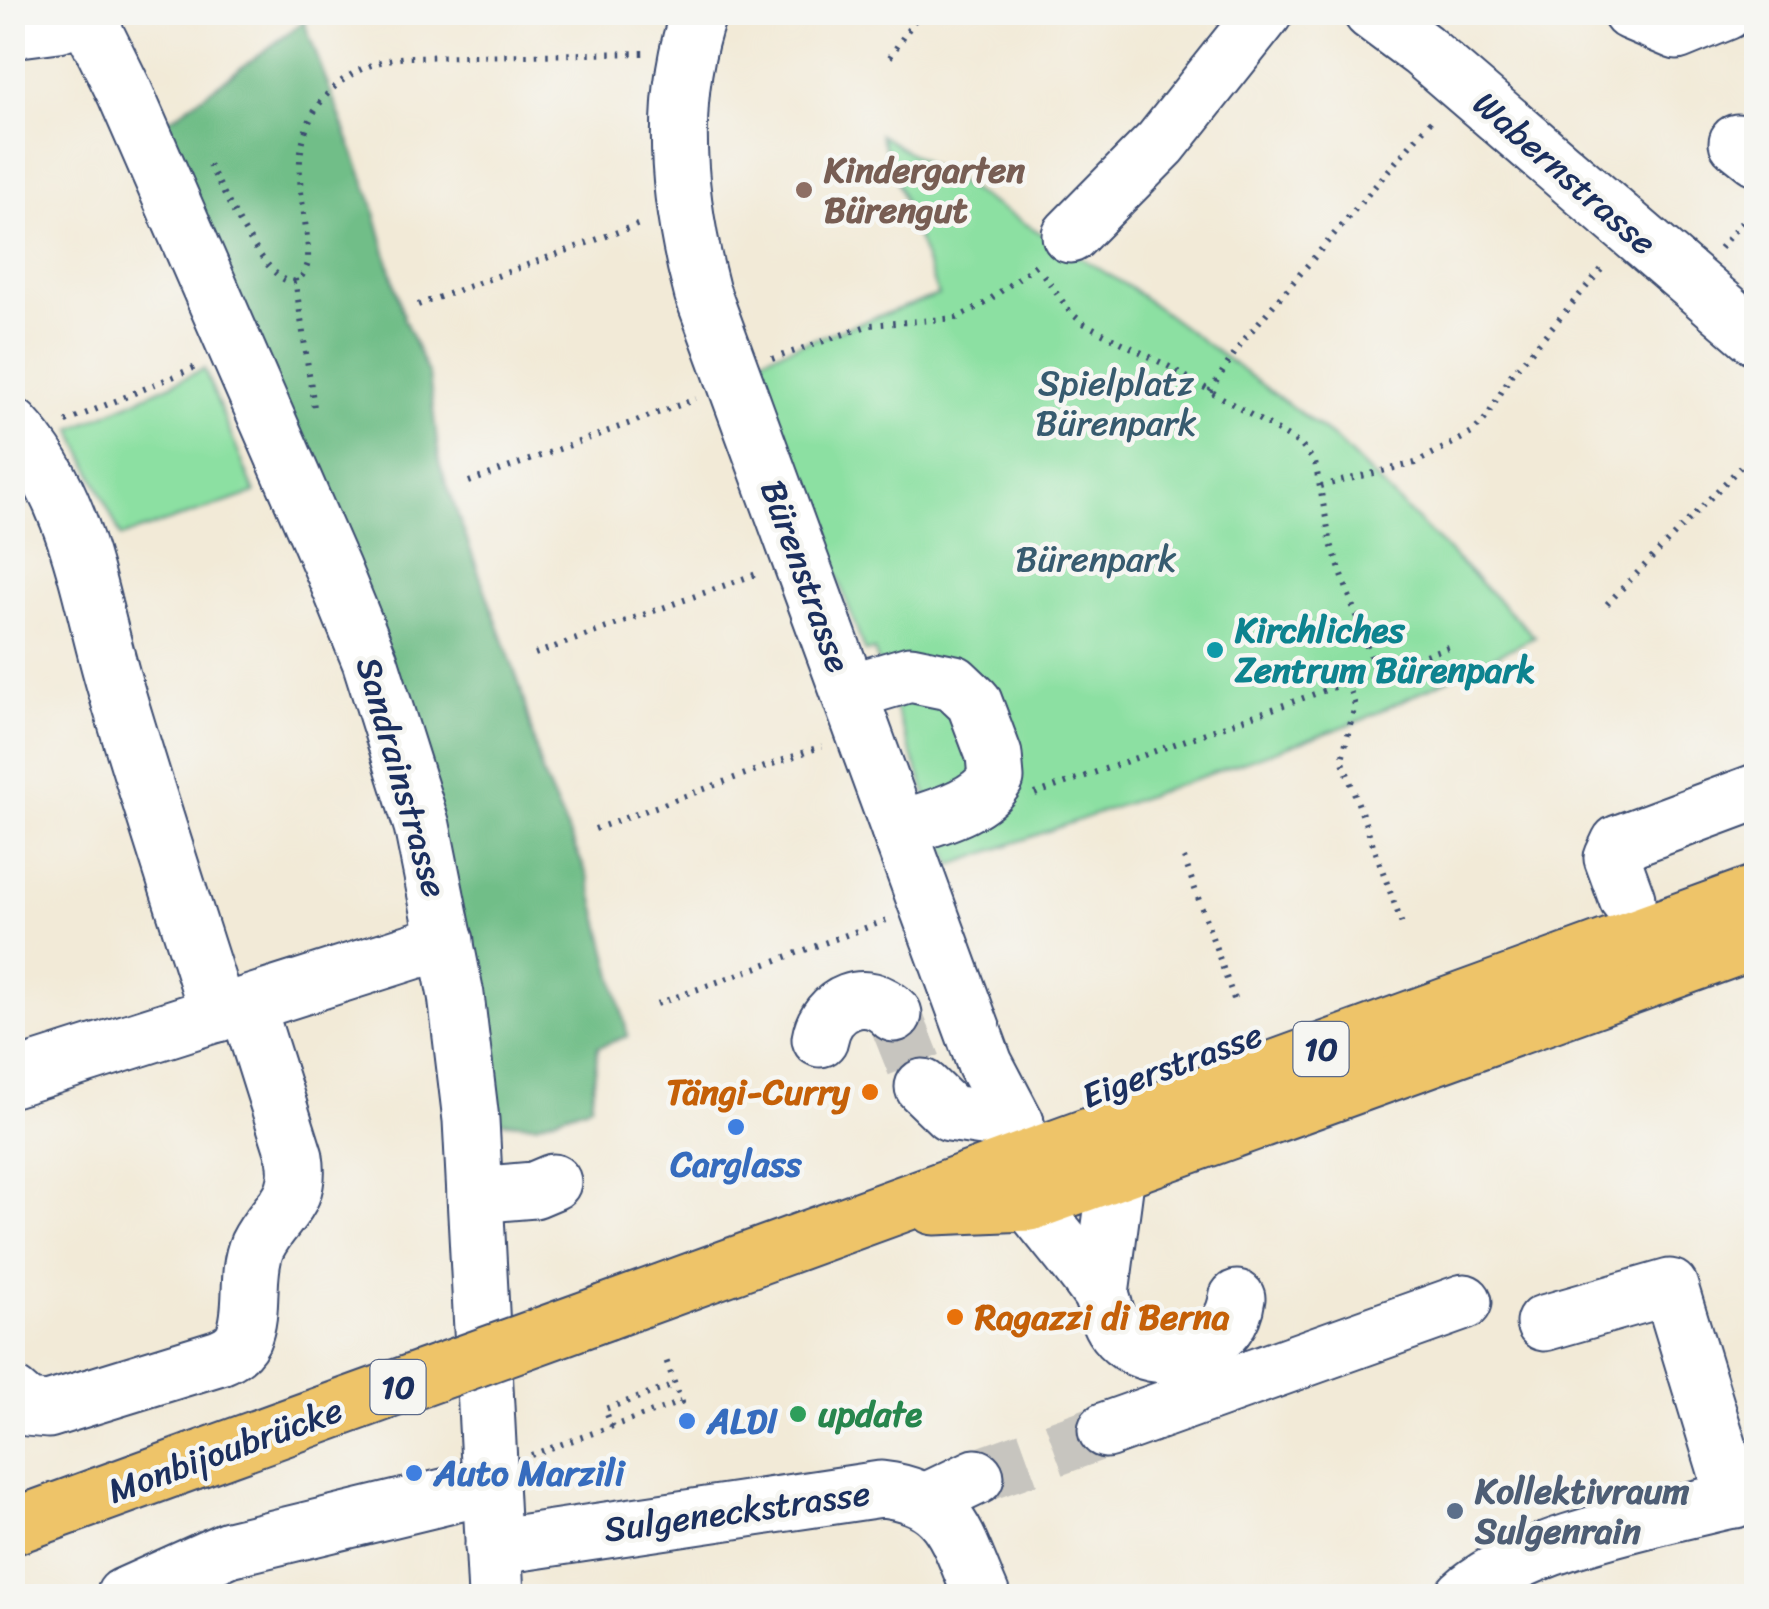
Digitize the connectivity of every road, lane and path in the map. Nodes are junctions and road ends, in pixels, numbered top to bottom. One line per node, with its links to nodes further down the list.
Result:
1 (699, 12): 37 (street, Bürenstrasse)
2 (920, 12): 10 (path)
3 (1266, 12): 16 (street)
4 (1371, 12): 21 (street, Wabernstrasse)
5 (86, 13): 8 (street); 49 (street, Sandrainstrasse)
6 (1707, 21): 7 (street)
7 (1615, 26)
8 (12, 30)
9 (651, 53): 18 (path)
10 (890, 58)
11 (1436, 114): 24 (path)
12 (201, 161): 18 (path)
13 (1756, 205): 15 (path)
14 (643, 222): 20 (path)
15 (1726, 240)
16 (1053, 250): 24 (path)
17 (1610, 260): 30 (path)
18 (295, 279): 26 (path)
19 (1010, 285): 22 (path)
20 (418, 305)
21 (1756, 338)
22 (771, 359)
23 (208, 362): 27 (path)
24 (1210, 390): 30 (path)
25 (699, 398): 29 (path)
26 (316, 423)
27 (20, 434): 53 (street)
28 (1756, 451): 32 (path)
29 (469, 482)
30 (1321, 486): 35 (path)
31 (760, 573): 34 (path)
32 (1607, 604)
33 (1451, 646): 35 (path)
34 (535, 654)
35 (1376, 672): 36 (path)
36 (1347, 682): 40 (path); 48 (path)
37 (849, 692): 41 (street, Bürenstrasse); 41 (street)
38 (825, 745): 42 (path)
39 (1756, 792): 46 (street)
40 (1035, 794)
41 (898, 828): 58 (street, Bürenstrasse)
42 (595, 829)
43 (1756, 852): 46 (main road, Eigerstrasse)
44 (1184, 858): 51 (path)
45 (1756, 893): 63 (main road, Eigerstrasse / 10)
46 (1626, 900): 58 (main road, Eigerstrasse)
47 (889, 920): 52 (path)
48 (1404, 930)
49 (446, 941): 53 (street); 61 (street, Sandrainstrasse)
50 (1756, 941): 59 (main road, Eigerstrasse)
51 (1236, 1002)
52 (658, 1004)
53 (232, 1009): 56 (street); 71 (street)
54 (894, 1014): 55 (street)
55 (820, 1039)
56 (12, 1079)
57 (923, 1086): 58 (street)
58 (1016, 1122): 63 (main road, Eigerstrasse)
59 (1117, 1174): 62 (main road, Eigerstrasse); 64 (street)
60 (553, 1182): 61 (street)
61 (475, 1195): 74 (street, Sandrainstrasse)
62 (1030, 1204): 63 (main road, Eigerstrasse); 64 (street)
63 (886, 1209): 67 (main road, Eigerstrasse / 10)
64 (1101, 1294): 65 (street)
65 (1237, 1298)
66 (1464, 1302): 73 (street)
67 (606, 1312): 76 (main road, Monbijoubrücke / 10, bridge)
68 (1544, 1323): 75 (street)
69 (664, 1354): 70 (path)
70 (675, 1386): 72 (path); 72 (path)
71 (12, 1395)
72 (612, 1427): 74 (path)
73 (1106, 1430)
74 (505, 1473): 77 (street, Sandrainstrasse); 78 (street)
75 (1746, 1497): 80 (street)
76 (12, 1527)
77 (495, 1572): 79 (street, Sulgeneckstrasse)
78 (124, 1596)
79 (982, 1596)
80 (1463, 1596)

